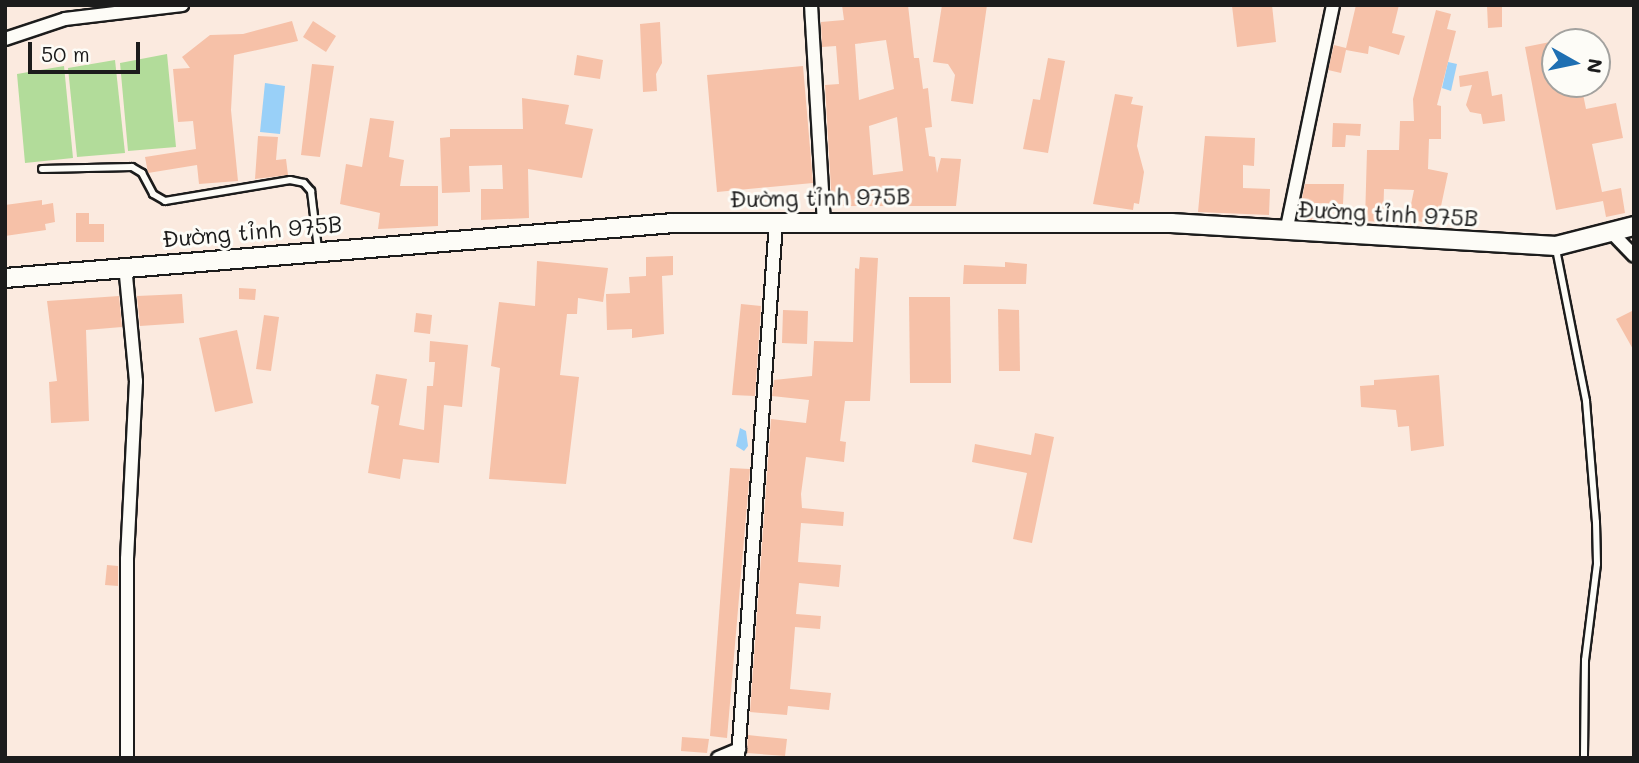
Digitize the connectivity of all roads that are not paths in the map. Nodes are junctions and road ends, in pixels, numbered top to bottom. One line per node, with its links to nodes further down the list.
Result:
1 (182, 5): 4 (street)
2 (811, 5): 6 (street)
3 (1333, 5): 9 (street)
4 (5, 39)
5 (42, 169): 12 (lane)
6 (824, 221): 7 (main road, Đường tỉnh 975B); 9 (main road, Đường tỉnh 975B)
7 (776, 223): 12 (main road, Đường tỉnh 975B); 16 (street)
8 (1634, 226): 10 (main road, Đường tỉnh 975B)
9 (1286, 232): 11 (main road, Đường tỉnh 975B)
10 (1614, 234): 11 (main road, Đường tỉnh 975B); 13 (street)
11 (1556, 246): 19 (lane)
12 (318, 249): 14 (main road, Đường tỉnh 975B)
13 (1634, 256)
14 (125, 265): 15 (main road, Đường tỉnh 975B); 17 (street)
15 (5, 278)
16 (739, 753): 18 (street)
17 (127, 758)
18 (719, 758)
19 (1584, 758)

